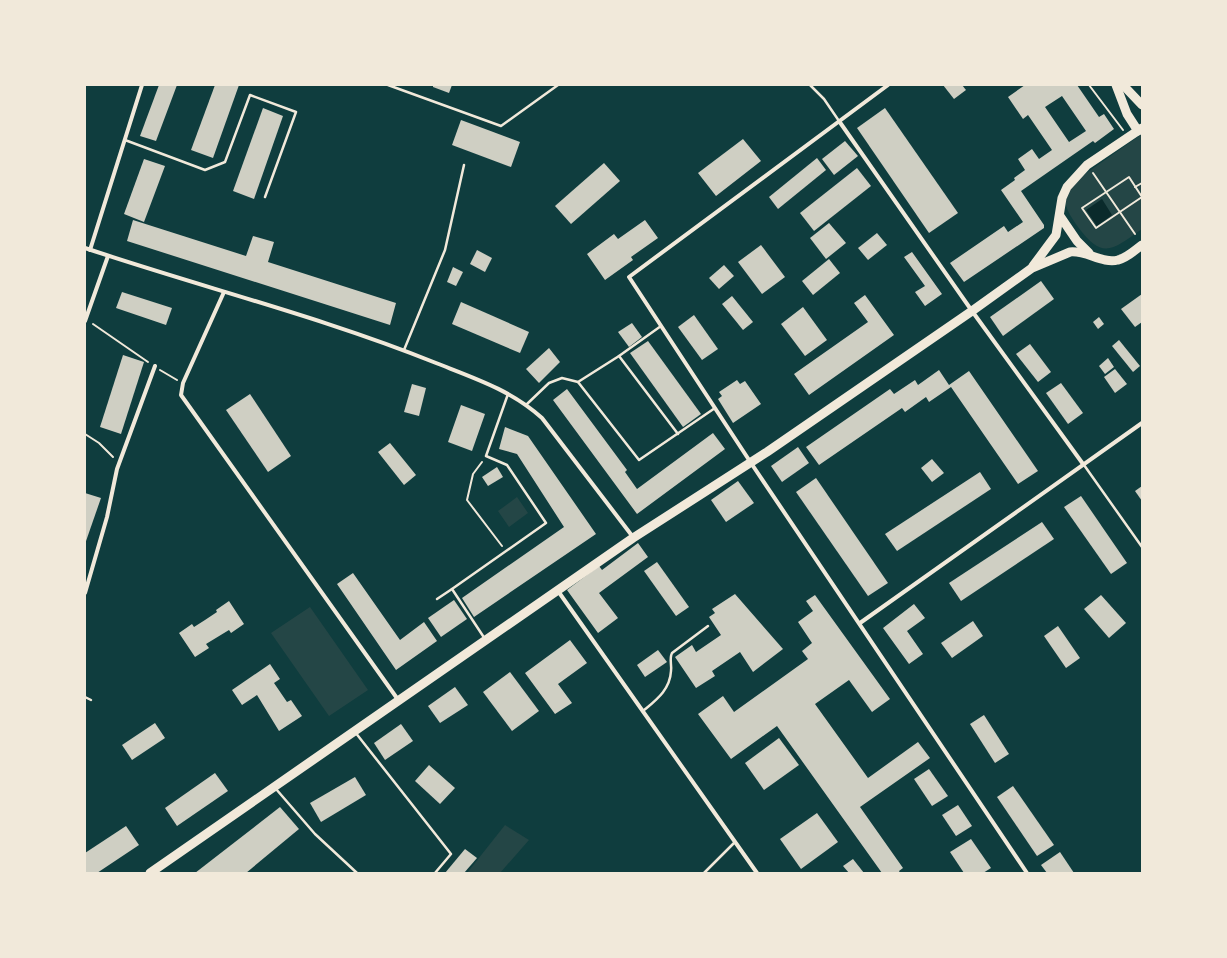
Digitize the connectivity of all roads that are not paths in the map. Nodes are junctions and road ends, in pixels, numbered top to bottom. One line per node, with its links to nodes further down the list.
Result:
1 (142, 85): 11 (street)
2 (388, 85): 3 (lane)
3 (558, 85)
4 (810, 85): 9 (lane)
5 (888, 85): 9 (street)
6 (1116, 85): 10 (main road)
7 (1124, 85): 8 (main road)
8 (1142, 104)
9 (839, 121): 21 (street); 23 (street)
10 (1140, 130): 14 (main road)
11 (124, 140): 13 (lane); 16 (street)
12 (464, 166): 24 (lane)
13 (265, 197)
14 (1060, 216): 17 (main road); 19 (main road)
15 (1142, 245): 17 (main road)
16 (87, 249): 18 (street)
17 (1091, 255): 19 (main road)
18 (108, 256): 20 (street); 22 (street)
19 (1032, 268): 21 (main road)
20 (224, 292): 24 (street); 46 (street)
21 (972, 311): 33 (main road); 34 (street)
22 (85, 320)
23 (661, 326): 25 (lane); 30 (street)
24 (404, 350): 28 (street)
25 (619, 356): 27 (lane); 32 (lane)
26 (155, 366): 39 (street)
27 (578, 382): 29 (lane); 32 (lane)
28 (508, 393): 29 (street); 37 (lane)
29 (527, 404): 35 (street)
30 (715, 408): 32 (lane); 33 (street)
31 (1142, 423): 34 (street)
32 (678, 434)
33 (751, 463): 35 (main road); 41 (street)
34 (1083, 464): 36 (lane); 41 (street)
35 (633, 538): 38 (main road)
36 (1142, 547)
37 (452, 589): 40 (lane); 43 (lane)
38 (558, 590): 43 (main road); 47 (street)
39 (85, 593)
40 (437, 599)
41 (860, 623): 56 (street)
42 (708, 626): 47 (lane)
43 (486, 641): 46 (main road)
44 (85, 697): 45 (lane)
45 (91, 700)
46 (399, 701): 48 (main road)
47 (643, 711): 50 (street)
48 (354, 732): 49 (main road); 53 (lane)
49 (274, 787): 51 (main road); 52 (lane)
50 (735, 842): 54 (lane); 55 (street)
51 (150, 873)
52 (357, 873)
53 (435, 873)
54 (704, 873)
55 (757, 873)
56 (1027, 873)

